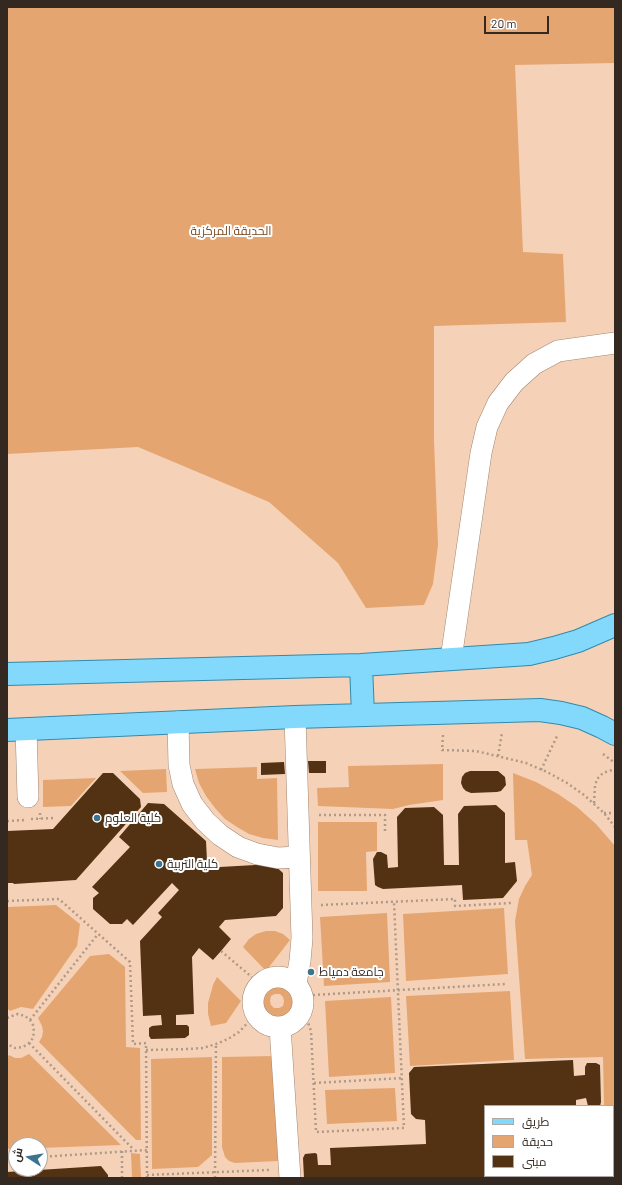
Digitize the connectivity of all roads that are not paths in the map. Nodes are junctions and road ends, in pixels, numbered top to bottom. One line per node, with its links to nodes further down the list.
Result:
1 (615, 343): 3 (lane)
2 (615, 626): 3 (main road)
3 (451, 659): 4 (main road)
4 (361, 664): 5 (main road); 6 (main road)
5 (7, 674)
6 (363, 715): 7 (main road); 10 (main road)
7 (295, 718): 8 (main road); 12 (lane)
8 (178, 722): 9 (main road); 12 (lane)
9 (16, 730): 11 (lane)
10 (615, 734)
11 (28, 798)
12 (299, 857): 13 (lane)
13 (300, 996): 14 (lane); 14 (lane)
14 (280, 1027): 15 (lane)
15 (289, 1173)

